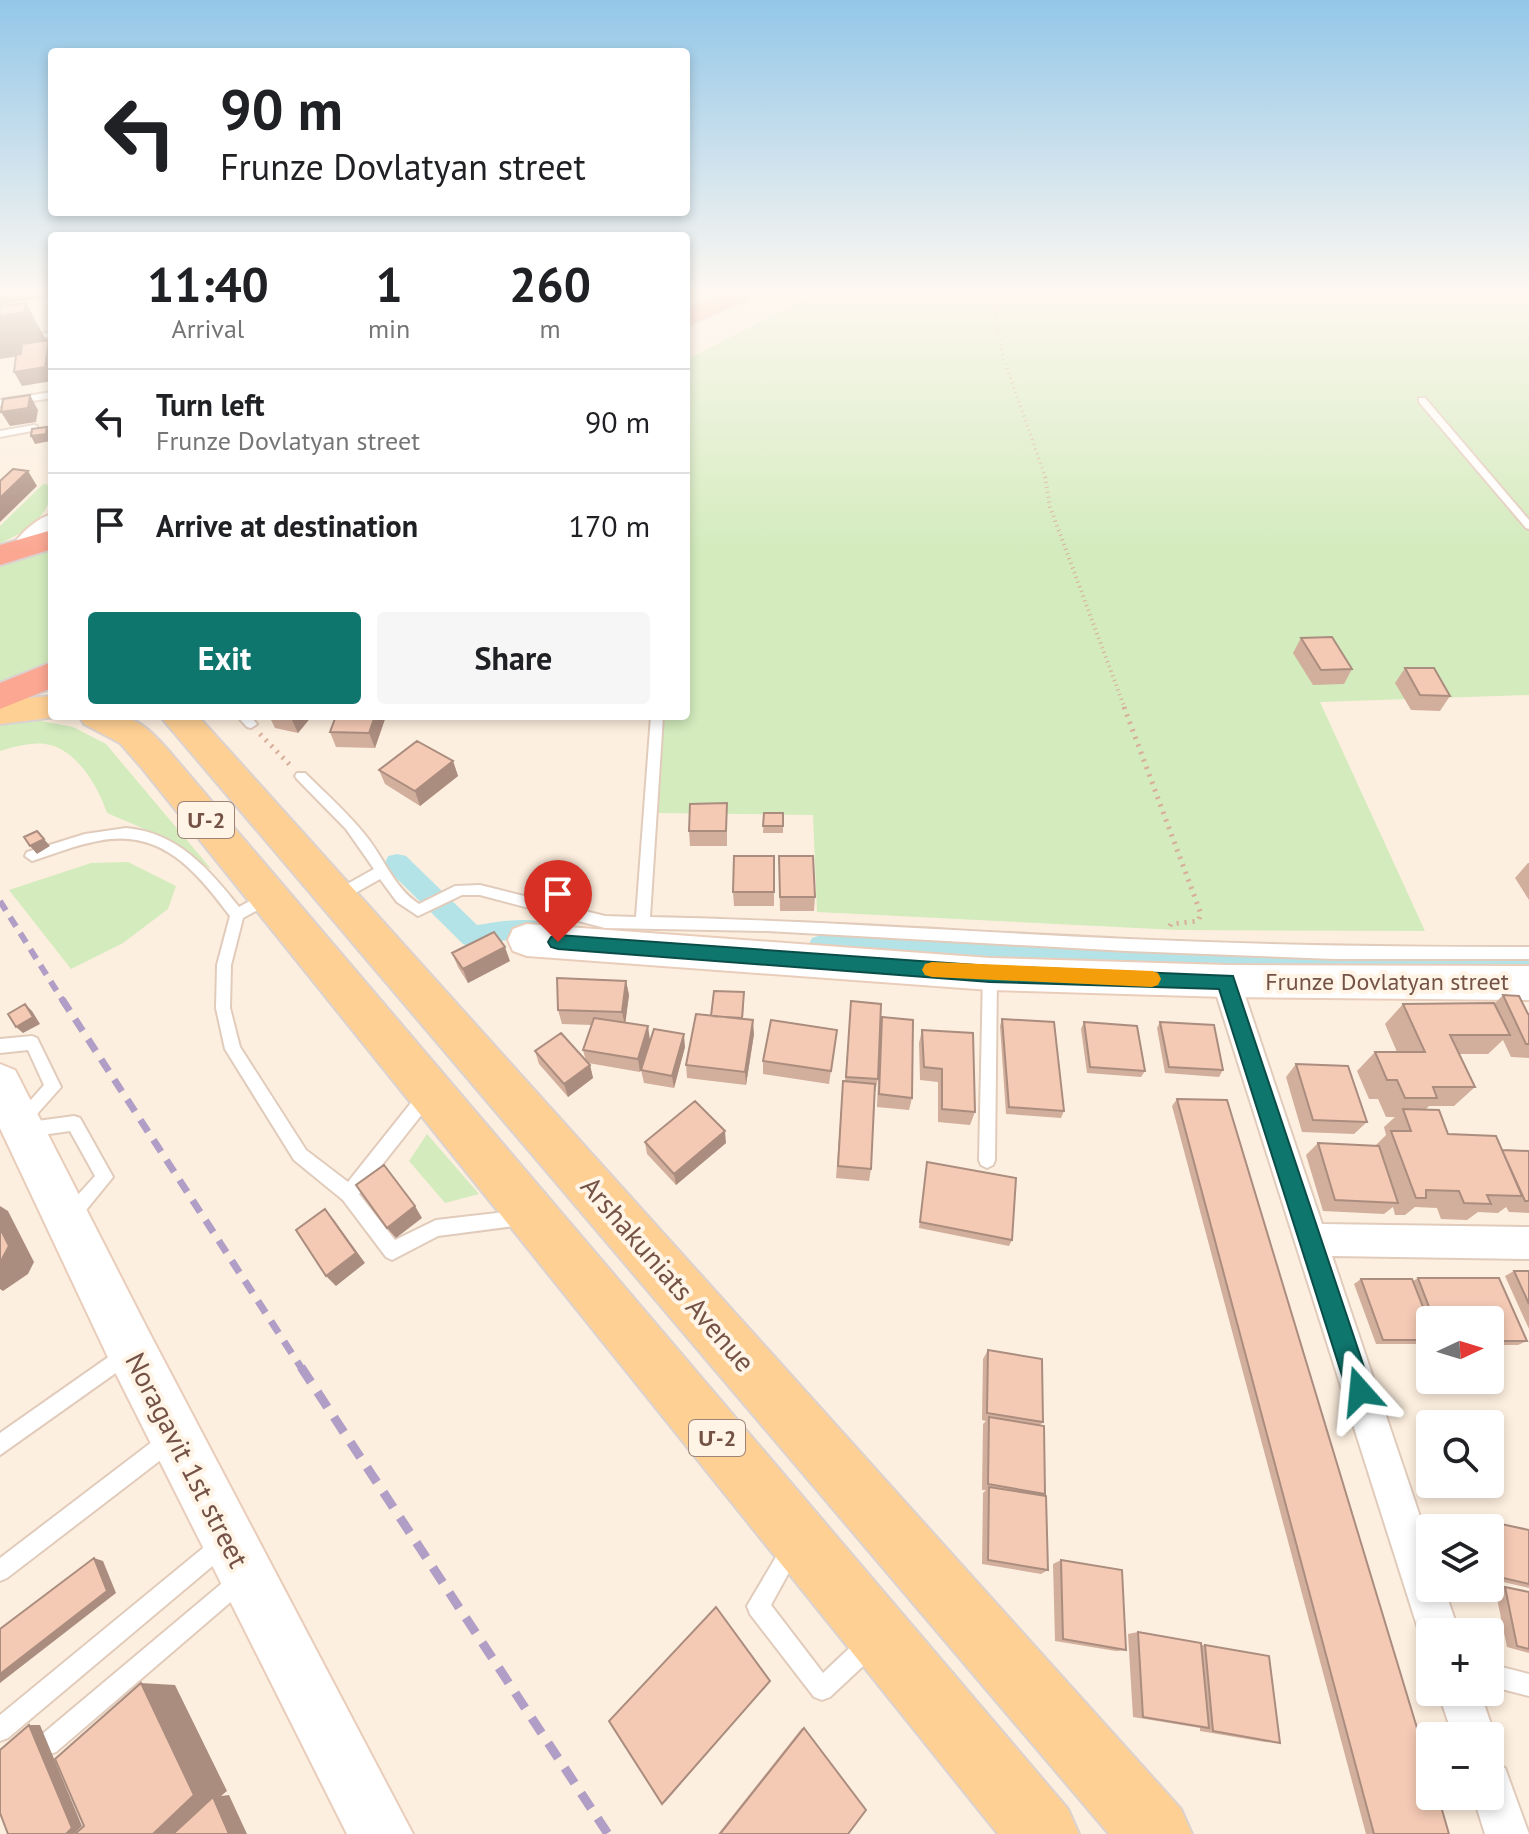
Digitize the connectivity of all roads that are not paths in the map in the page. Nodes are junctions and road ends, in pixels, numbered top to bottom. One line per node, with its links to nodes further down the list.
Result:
1 (48, 387): 3 (lane)
2 (48, 396): 3 (lane)
3 (19, 400): 5 (lane)
4 (1422, 400): 9 (lane)
5 (0, 403)
6 (34, 428): 7 (lane)
7 (0, 434)
8 (48, 526): 10 (street)
9 (1529, 526)
10 (26, 546)
11 (48, 676): 12 (highway)
12 (0, 697)
13 (48, 708): 14 (main road)
14 (0, 712)
15 (105, 720): 21 (main road, Մ-2)
16 (182, 720): 20 (main road, Arshakuniats Avenue / Մ-2)
17 (657, 720): 22 (lane)
18 (301, 776): 20 (lane)
19 (32, 856): 21 (lane)
20 (360, 884): 22 (lane); 52 (main road, Arshakuniats Avenue / Մ-2)
21 (253, 906): 30 (main road, Մ-2); 33 (lane)
22 (643, 922): 25 (lane)
23 (527, 940): 26 (street, Frunze Dovlatyan street)
24 (1529, 953): 25 (lane)
25 (1130, 961): 26 (street, Frunze Dovlatyan street); 27 (street, Frunze Dovlatyan street)
26 (990, 974): 32 (lane)
27 (1226, 981): 28 (street, Frunze Dovlatyan street); 35 (street)
28 (1529, 983)
29 (0, 1046): 31 (lane)
30 (430, 1091): 33 (lane); 34 (main road, Մ-2)
31 (14, 1112): 37 (street, Noragavit 1st street)
32 (987, 1160)
33 (349, 1194): 34 (lane)
34 (534, 1216): 40 (main road, Մ-2)
35 (1310, 1240): 36 (street); 43 (street)
36 (1529, 1243)
37 (131, 1350): 38 (street, Noragavit 1st street); 39 (lane)
38 (175, 1437): 41 (street, Noragavit 1st street); 42 (lane)
39 (0, 1445)
40 (799, 1538): 44 (main road, Մ-2); 44 (lane)
41 (237, 1558): 47 (lane); 48 (lane); 50 (street, Noragavit 1st street)
42 (0, 1571)
43 (1434, 1618)
44 (880, 1635): 51 (main road, Մ-2)
45 (1504, 1679): 46 (lane)
46 (1529, 1685)
47 (0, 1730)
48 (48, 1744)
49 (1499, 1810): 53 (street)
50 (381, 1834)
51 (1043, 1834)
52 (1156, 1834)
53 (1507, 1834)

